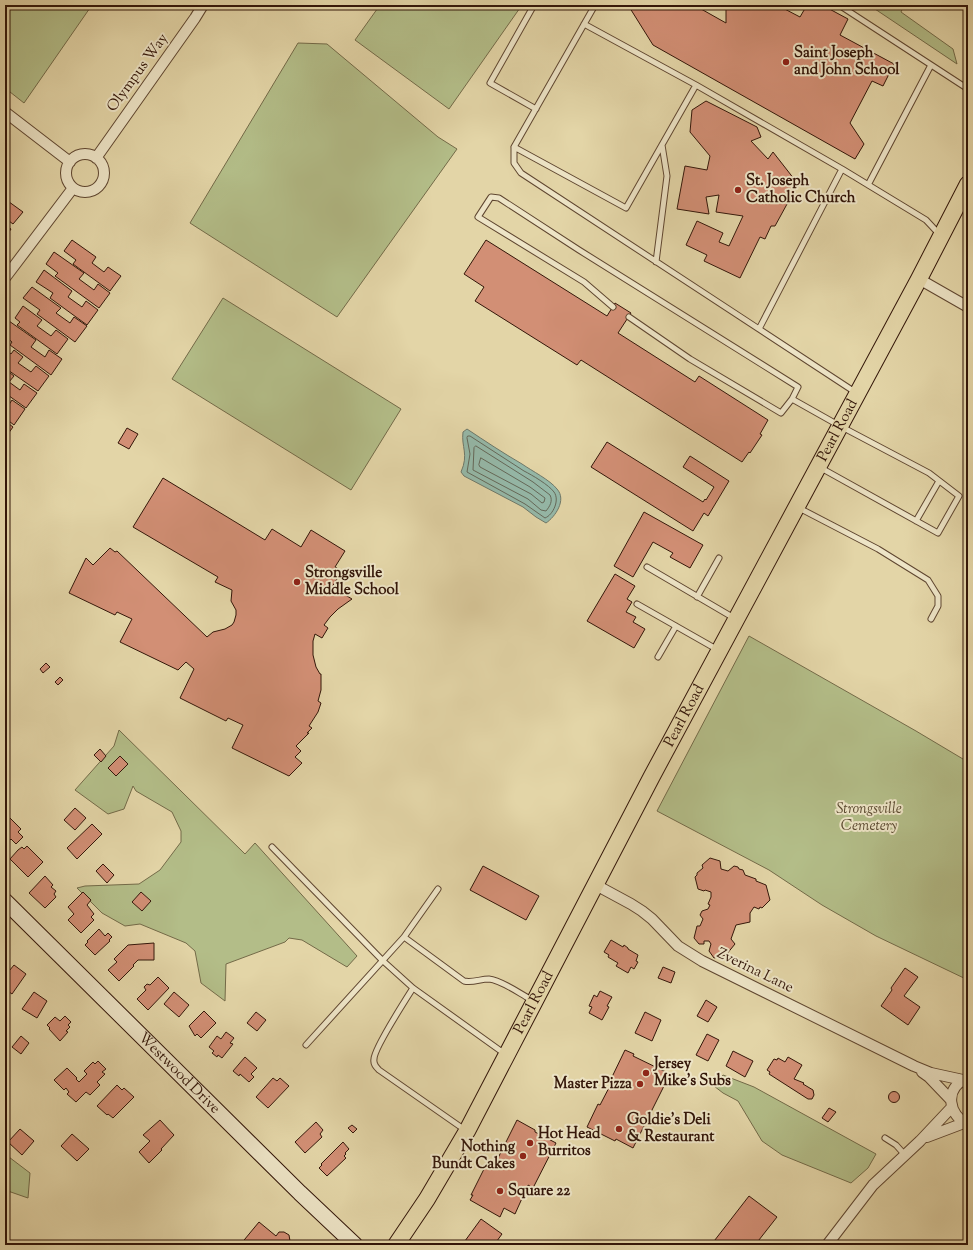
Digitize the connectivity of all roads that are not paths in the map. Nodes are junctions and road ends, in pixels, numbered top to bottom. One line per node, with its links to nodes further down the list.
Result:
1 (203, 5): 13 (street, Olympus Way)
2 (534, 5): 9 (lane)
3 (595, 5): 5 (lane)
4 (839, 5): 6 (lane)
5 (584, 24): 7 (lane); 9 (lane)
6 (931, 65): 8 (lane); 17 (lane)
7 (696, 85): 11 (lane); 15 (lane)
8 (968, 89)
9 (536, 109): 12 (lane)
10 (5, 112): 14 (street)
11 (662, 144): 12 (lane); 21 (lane)
12 (514, 147): 21 (lane)
13 (96, 158): 14 (street); 18 (street)
14 (70, 162): 18 (street)
15 (842, 169): 17 (lane); 27 (lane)
16 (968, 184): 19 (main road, Pearl Road)
17 (868, 185): 20 (lane)
18 (73, 188): 22 (street)
19 (963, 206): 20 (main road, Pearl Road)
20 (941, 237): 23 (main road, Pearl Road)
21 (656, 262): 27 (lane)
22 (5, 278)
23 (919, 279): 25 (street); 28 (main road, Pearl Road)
24 (613, 307): 29 (lane)
25 (968, 307)
26 (629, 317): 29 (lane)
27 (759, 329): 28 (lane)
28 (857, 394): 30 (main road, Pearl Road)
29 (792, 399): 30 (lane)
30 (840, 426): 31 (main road, Pearl Road); 32 (lane)
31 (818, 466): 33 (main road, Pearl Road); 34 (lane)
32 (939, 481): 34 (lane); 34 (lane)
33 (796, 506): 39 (lane); 40 (main road, Pearl Road)
34 (916, 521)
35 (719, 558): 37 (lane)
36 (647, 567): 37 (lane)
37 (698, 596): 40 (lane)
38 (637, 604): 41 (lane)
39 (931, 619)
40 (736, 620): 42 (main road, Pearl Road)
41 (676, 626): 42 (lane); 43 (lane)
42 (720, 651): 45 (main road, Pearl Road)
43 (658, 657)
44 (272, 847): 49 (lane)
45 (594, 884): 53 (main road, Pearl Road); 54 (street, Zverina Lane)
46 (438, 889): 48 (lane)
47 (5, 900): 62 (street, Westwood Drive)
48 (404, 937): 49 (lane); 51 (lane)
49 (382, 960): 50 (lane); 52 (lane)
50 (413, 988): 53 (lane); 58 (lane)
51 (530, 999)
52 (306, 1046)
53 (506, 1056): 58 (main road, Pearl Road)
54 (914, 1066): 55 (street, Zverina Lane); 56 (street, Zverina Lane)
55 (966, 1079): 56 (street)
56 (952, 1104): 57 (street, Zverina Lane); 60 (street)
57 (966, 1124): 60 (street)
58 (467, 1131): 63 (main road, Pearl Road)
59 (885, 1138): 61 (lane)
60 (920, 1141): 61 (street)
61 (905, 1155): 64 (street)
62 (355, 1245)
63 (396, 1245)
64 (827, 1245)

